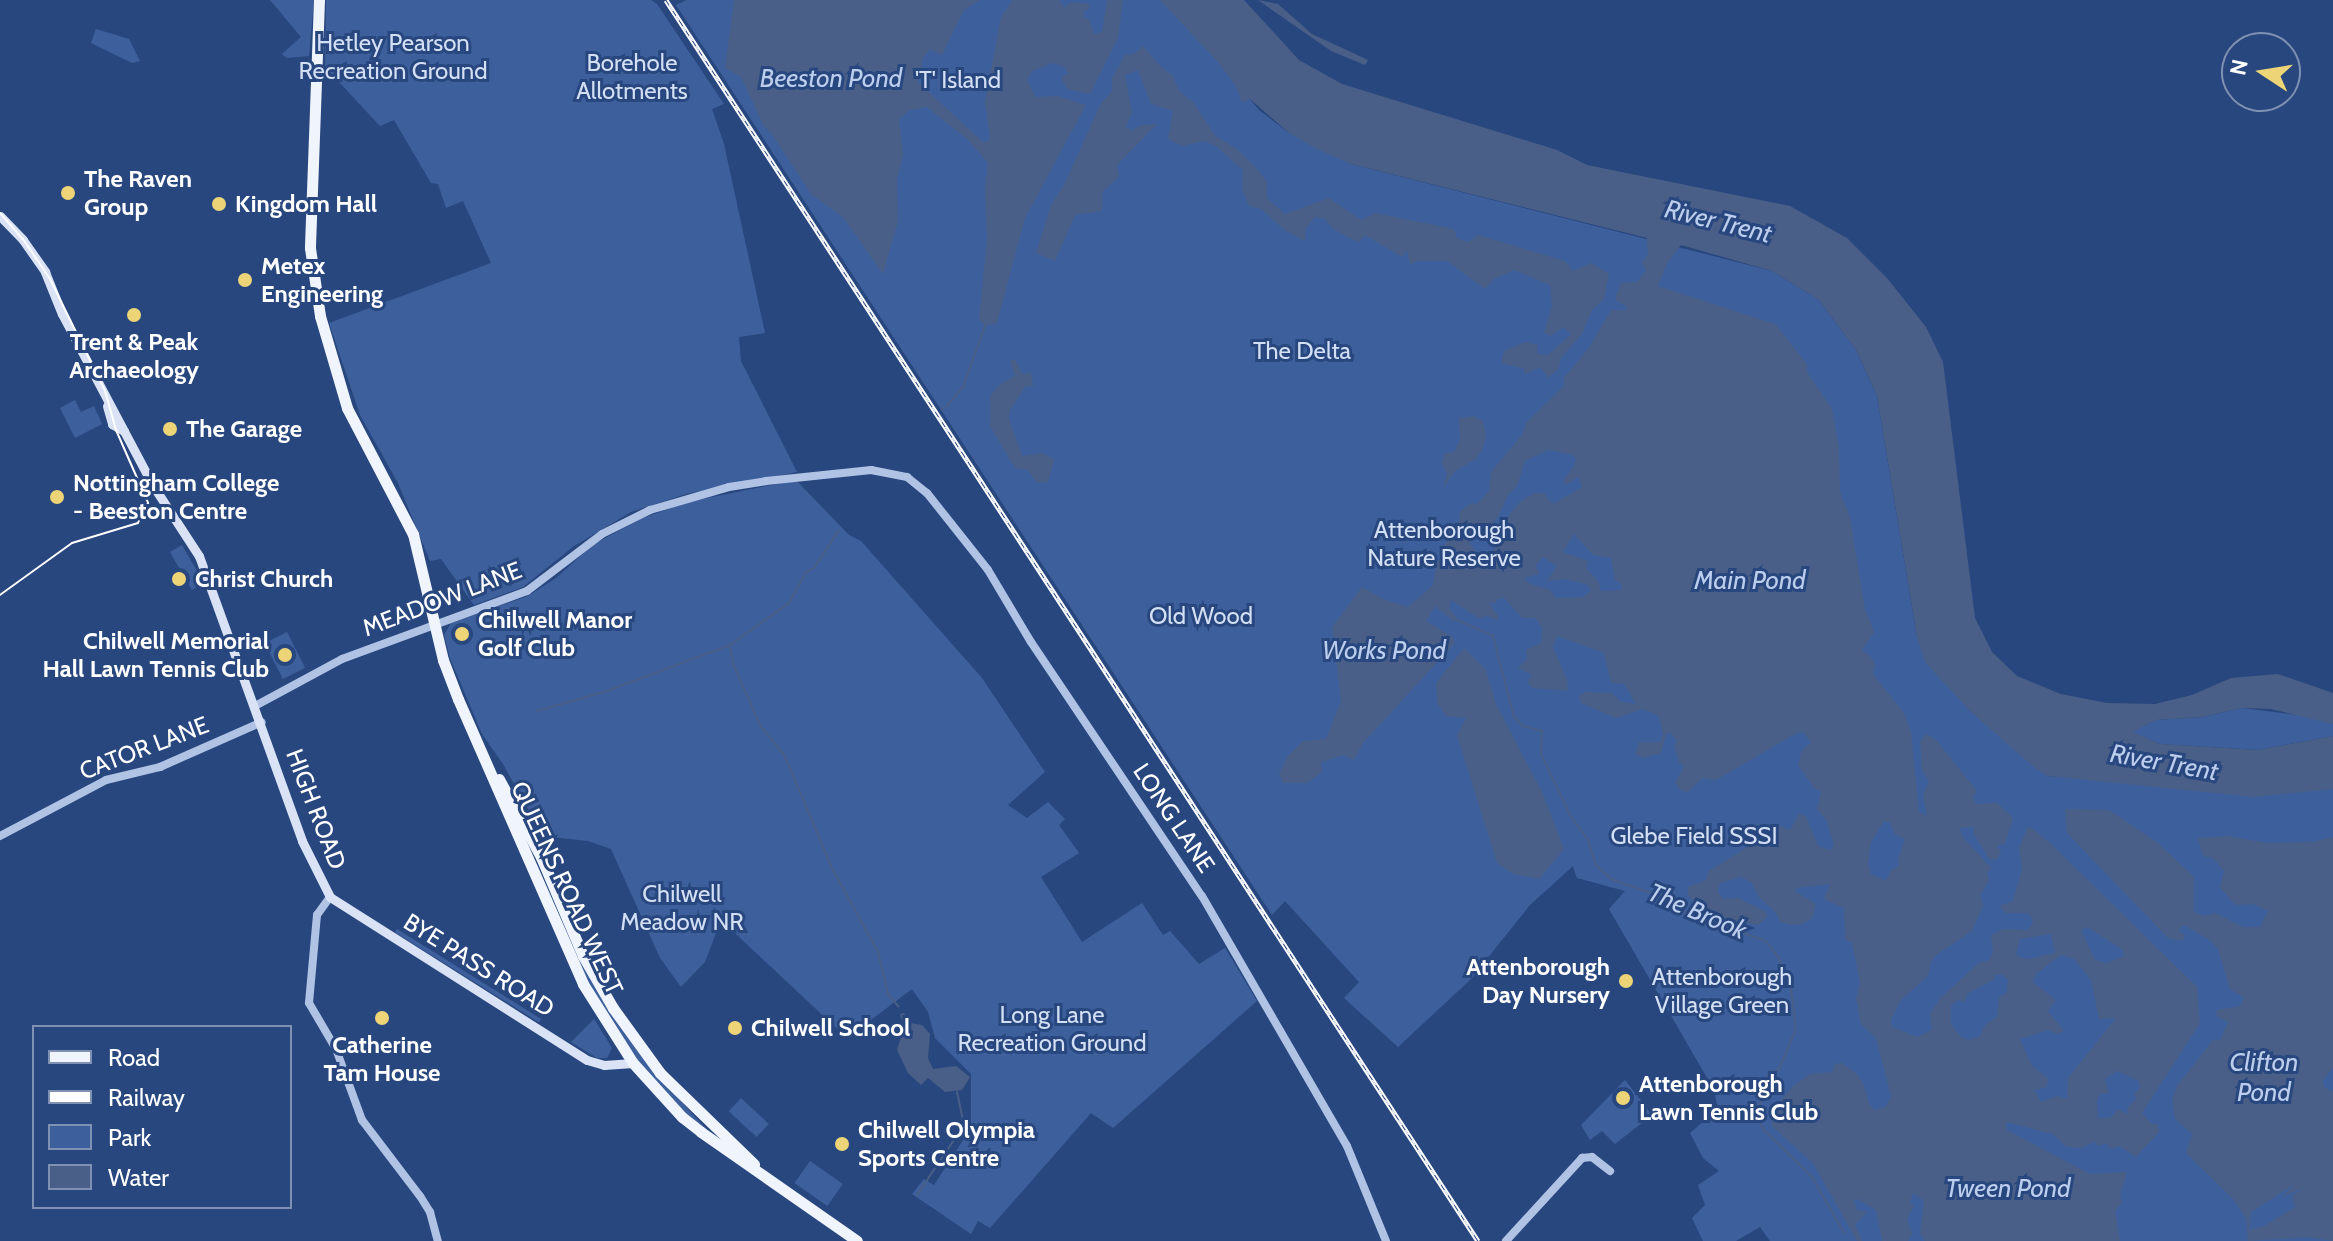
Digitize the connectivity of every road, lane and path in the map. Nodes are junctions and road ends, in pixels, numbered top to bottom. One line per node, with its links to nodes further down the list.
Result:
1 (319, 0): 4 (main road, QUEENS ROAD WEST)
2 (0, 216): 5 (main road, HIGH ROAD)
3 (871, 470): 4 (street, MEADOW LANE); 17 (street, LONG LANE)
4 (435, 624): 5 (street, MEADOW LANE); 7 (main road, QUEENS ROAD WEST)
5 (255, 706): 6 (main road, HIGH ROAD)
6 (262, 722): 8 (street, CATOR LANE); 9 (main road, HIGH ROAD)
7 (481, 748): 10 (main road, QUEENS ROAD WEST); 14 (main road, QUEENS ROAD WEST)
8 (0, 836)
9 (330, 897): 12 (main road, BYE PASS ROAD); 15 (street, HIGH ROAD)
10 (619, 1043): 11 (main road); 12 (main road)
11 (633, 1063): 12 (main road, BYE PASS ROAD); 14 (main road)
12 (606, 1065)
13 (1610, 1171): 18 (street)
14 (772, 1181): 16 (main road)
15 (438, 1241)
16 (857, 1241)
17 (1386, 1241)
18 (1506, 1241)

